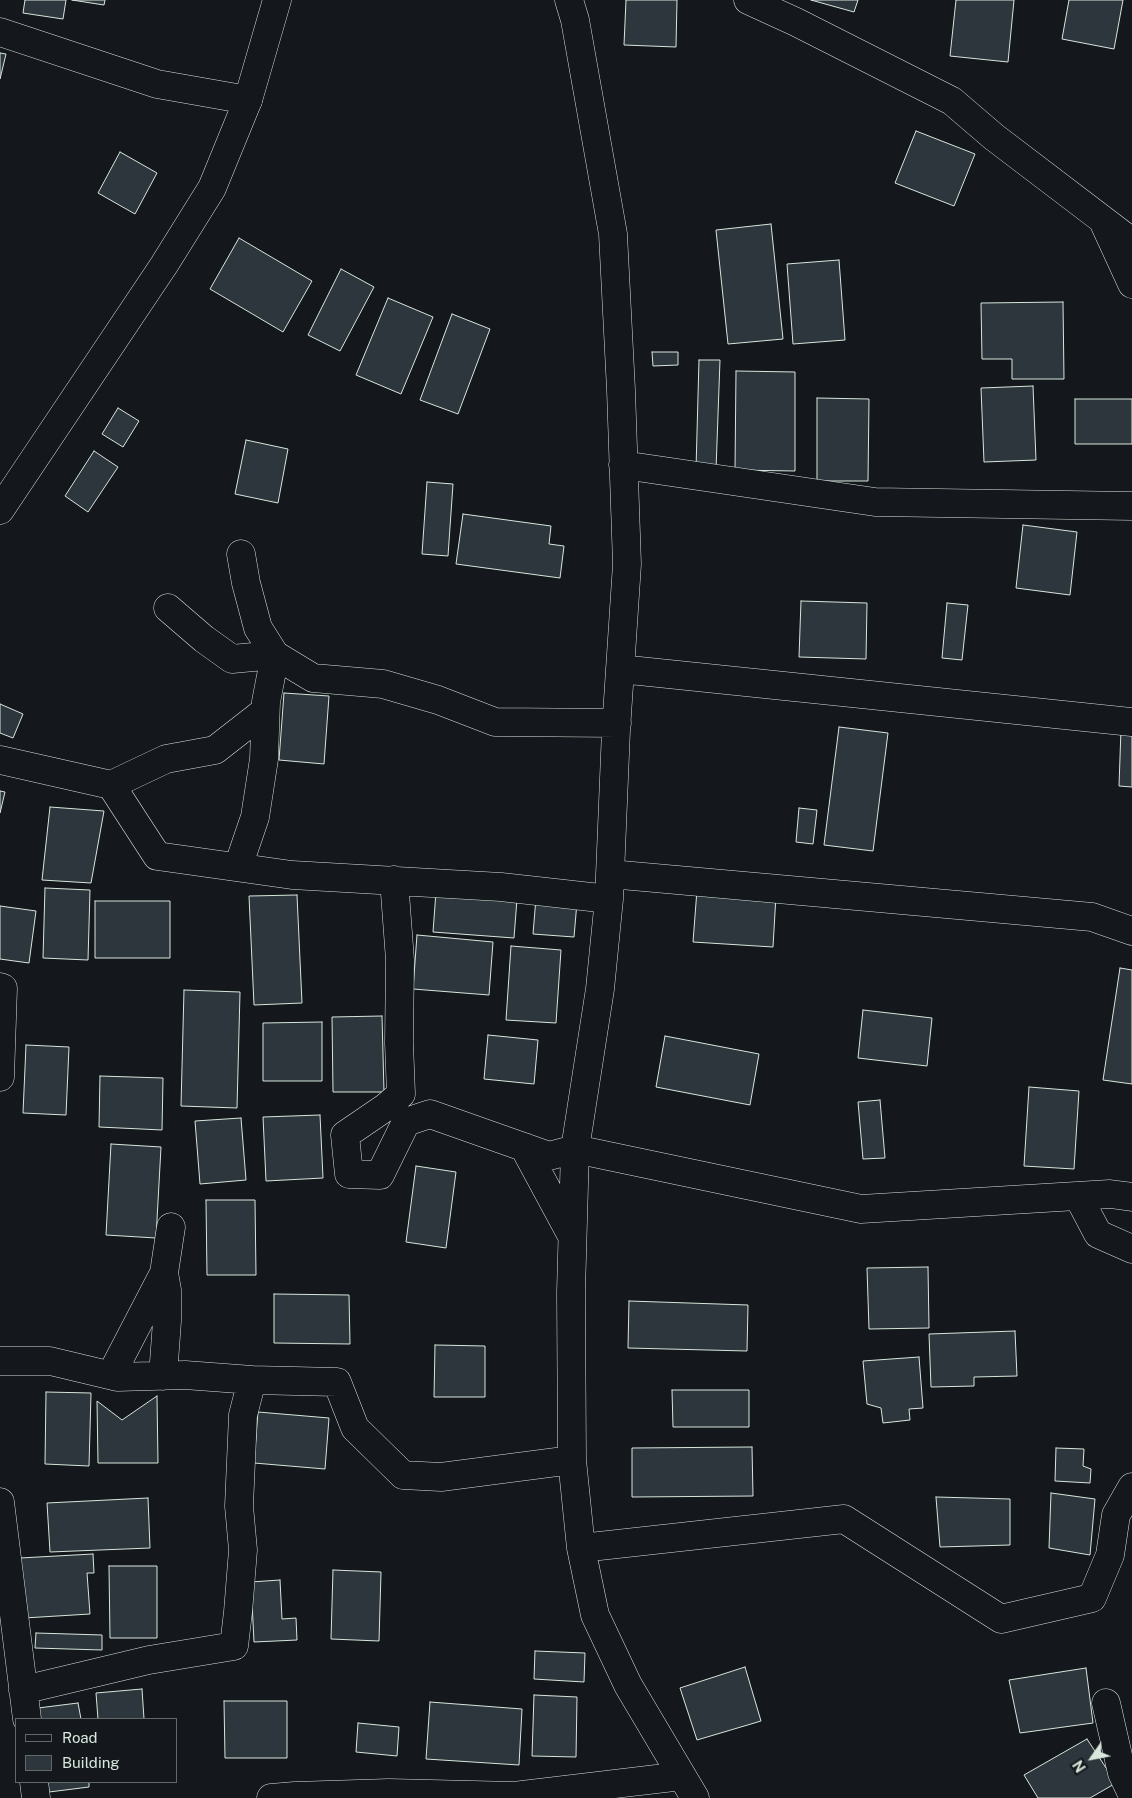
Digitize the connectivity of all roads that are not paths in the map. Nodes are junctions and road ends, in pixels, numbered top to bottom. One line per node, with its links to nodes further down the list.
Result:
1 (277, 0): 5 (street)
2 (569, 0): 9 (street)
3 (748, 0): 6 (street)
4 (0, 32): 5 (street)
5 (248, 100): 11 (street)
6 (1104, 221): 7 (street); 8 (street)
7 (1132, 242)
8 (1132, 284)
9 (623, 465): 10 (street); 15 (street)
10 (1132, 506)
11 (0, 510)
12 (241, 554): 14 (street)
13 (168, 608): 14 (street)
14 (274, 655): 16 (street); 18 (street)
15 (620, 669): 17 (street); 18 (street)
16 (266, 711): 20 (street); 21 (street)
17 (1132, 722)
18 (617, 723): 23 (street)
19 (0, 760): 20 (street)
20 (111, 785): 21 (street)
21 (238, 867): 22 (street)
22 (394, 880): 23 (street); 27 (street)
23 (609, 886): 24 (street); 28 (street)
24 (1132, 932)
25 (0, 987): 26 (street)
26 (0, 1077)
27 (524, 1147): 28 (street); 32 (street)
28 (574, 1149): 29 (street); 32 (street)
29 (1078, 1196): 30 (street); 33 (street)
30 (1132, 1197)
31 (171, 1227): 34 (street)
32 (572, 1238): 39 (street)
33 (1132, 1249)
34 (164, 1273): 36 (street); 37 (street)
35 (0, 1361): 36 (street)
36 (111, 1375): 37 (street)
37 (163, 1376): 38 (street)
38 (252, 1380): 39 (street); 43 (street)
39 (572, 1460): 42 (street)
40 (1132, 1487): 42 (street)
41 (0, 1502): 43 (street)
42 (581, 1548): 47 (street)
43 (23, 1690): 45 (street)
44 (1106, 1703): 48 (street)
45 (27, 1718)
46 (34, 1783): 50 (street)
47 (688, 1787): 49 (street)
48 (1132, 1794)
49 (514, 1797): 51 (street)
50 (36, 1798)
51 (271, 1798)

